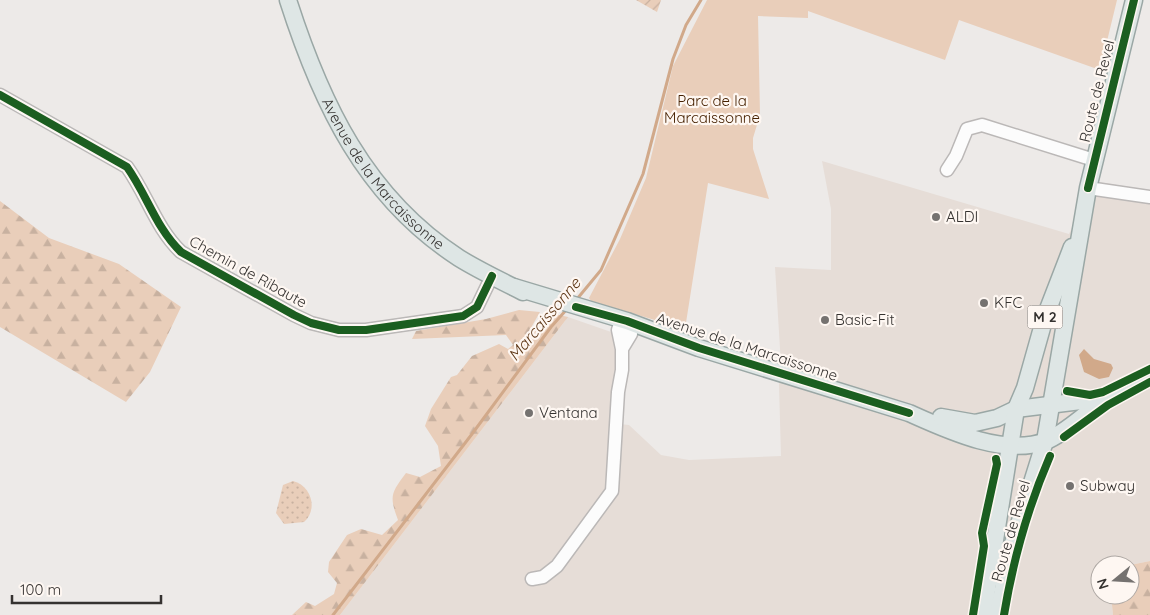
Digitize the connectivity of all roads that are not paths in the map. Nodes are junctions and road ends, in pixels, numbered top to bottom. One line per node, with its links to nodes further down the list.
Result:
1 (288, 0): 4 (main road, Avenue de la Marcaissonne)
2 (296, 0): 4 (main road, Avenue de la Marcaissonne)
3 (1134, 0): 6 (main road, Route de Revel / M 2)
4 (308, 52): 11 (main road, Avenue de la Marcaissonne)
5 (0, 95): 11 (street, Chemin de Ribaute)
6 (1094, 160): 7 (street); 8 (main road, Route de Revel / M 2)
7 (947, 170)
8 (1088, 188): 9 (street); 10 (main road, Route de Revel / M 2)
9 (1150, 197)
10 (1081, 226): 15 (main road, Route de Revel / M 2); 16 (main road, Route de Revel / M 2)
11 (492, 276): 12 (main road, Avenue de la Marcaissonne)
12 (626, 326): 17 (main road, Avenue de la Marcaissonne); 20 (street)
13 (1150, 375): 14 (main road)
14 (1112, 396): 15 (main road, Avenue de la Marcaissonne); 18 (main road)
15 (1051, 403): 16 (main road, Avenue de la Marcaissonne); 18 (main road, Route de Revel)
16 (1016, 409): 17 (main road, Avenue de la Marcaissonne); 19 (main road, Route de Revel)
17 (910, 413): 19 (main road, Avenue de la Marcaissonne)
18 (1045, 441): 19 (main road, Avenue de la Marcaissonne); 22 (main road, Route de Revel)
19 (1008, 446): 21 (main road, Route de Revel)
20 (532, 579)
21 (983, 615)
22 (998, 615)

